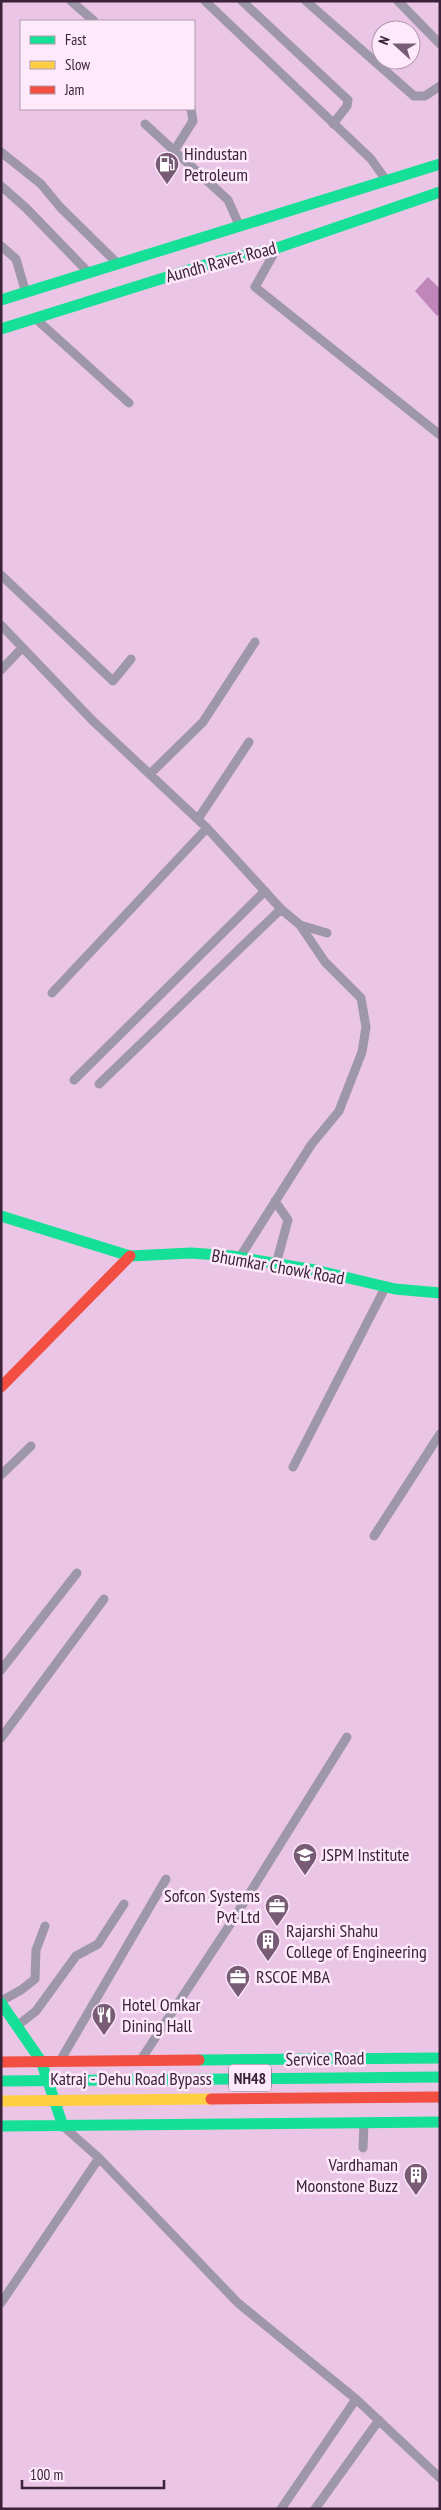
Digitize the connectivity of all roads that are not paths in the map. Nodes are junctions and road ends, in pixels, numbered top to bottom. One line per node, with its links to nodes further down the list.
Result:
1 (71, 1): 6 (street)
2 (205, 1): 11 (street)
3 (242, 1): 11 (street)
4 (306, 1): 8 (street)
5 (398, 1): 7 (street)
6 (93, 20)
7 (440, 44)
8 (440, 86)
9 (192, 110): 12 (street)
10 (145, 124): 12 (street)
11 (333, 124): 15 (street)
12 (174, 151): 18 (street)
13 (1, 152): 21 (street)
14 (440, 164): 15 (main road, Aundh Ravet Road)
15 (386, 180): 18 (main road, Aundh Ravet Road)
16 (1, 186): 22 (street)
17 (440, 192): 20 (main road, Aundh Ravet Road)
18 (240, 227): 21 (main road, Aundh Ravet Road)
19 (1, 246): 23 (street)
20 (277, 248): 25 (main road, Aundh Ravet Road); 28 (street)
21 (118, 264): 22 (main road, Aundh Ravet Road)
22 (89, 273): 23 (main road, Aundh Ravet Road)
23 (26, 293): 24 (main road, Aundh Ravet Road)
24 (1, 300)
25 (36, 319): 26 (main road, Aundh Ravet Road); 27 (street)
26 (1, 329)
27 (129, 403)
28 (440, 435)
29 (1, 575): 33 (street)
30 (2, 629): 32 (street)
31 (255, 642): 36 (street)
32 (22, 648): 34 (street); 36 (street)
33 (131, 659)
34 (1, 670)
35 (249, 742): 37 (street)
36 (150, 774): 37 (street)
37 (198, 819): 38 (street)
38 (208, 828): 39 (street); 43 (street)
39 (264, 891): 40 (street); 44 (street)
40 (281, 909): 41 (street); 45 (street)
41 (300, 925): 42 (street); 46 (street)
42 (327, 932)
43 (52, 993)
44 (74, 1080)
45 (99, 1084)
46 (275, 1201): 49 (street); 50 (street)
47 (1, 1216): 48 (main road, Bhumkar Chowk Road)
48 (130, 1256): 49 (main road, Bhumkar Chowk Road); 53 (main road)
49 (240, 1257): 50 (main road, Bhumkar Chowk Road)
50 (276, 1264): 51 (main road, Bhumkar Chowk Road)
51 (386, 1286): 52 (main road, Bhumkar Chowk Road); 56 (street)
52 (440, 1293)
53 (1, 1387)
54 (440, 1434): 58 (street)
55 (31, 1446): 57 (street)
56 (292, 1466)
57 (1, 1475)
58 (374, 1536)
59 (77, 1573): 61 (street)
60 (104, 1599): 63 (street)
61 (1, 1670)
62 (346, 1737): 72 (street)
63 (1, 1738)
64 (166, 1879): 71 (street)
65 (124, 1904): 68 (street)
66 (46, 1926): 67 (street)
67 (1, 2002): 68 (main road)
68 (17, 2026): 70 (main road)
69 (440, 2058): 72 (main road, Service Road)
70 (40, 2061): 71 (main road, Service Road); 73 (main road, Service Road); 81 (main road)
71 (60, 2061): 72 (main road, Service Road)
72 (140, 2061)
73 (1, 2062)
74 (440, 2077): 75 (main road, Katraj - Dehu Road Bypass / NH48)
75 (1, 2080)
76 (440, 2097): 77 (main road, Katraj - Dehu Road Bypass / NH48)
77 (1, 2101)
78 (440, 2122): 79 (main road)
79 (364, 2123): 81 (main road); 82 (street)
80 (1, 2126): 81 (main road)
81 (63, 2126): 83 (street)
82 (363, 2148)
83 (99, 2158): 84 (street); 85 (street)
84 (1, 2303)
85 (356, 2399): 86 (street); 88 (street)
86 (379, 2420): 87 (street); 89 (street)
87 (440, 2478)
88 (281, 2509)
89 (315, 2509)

